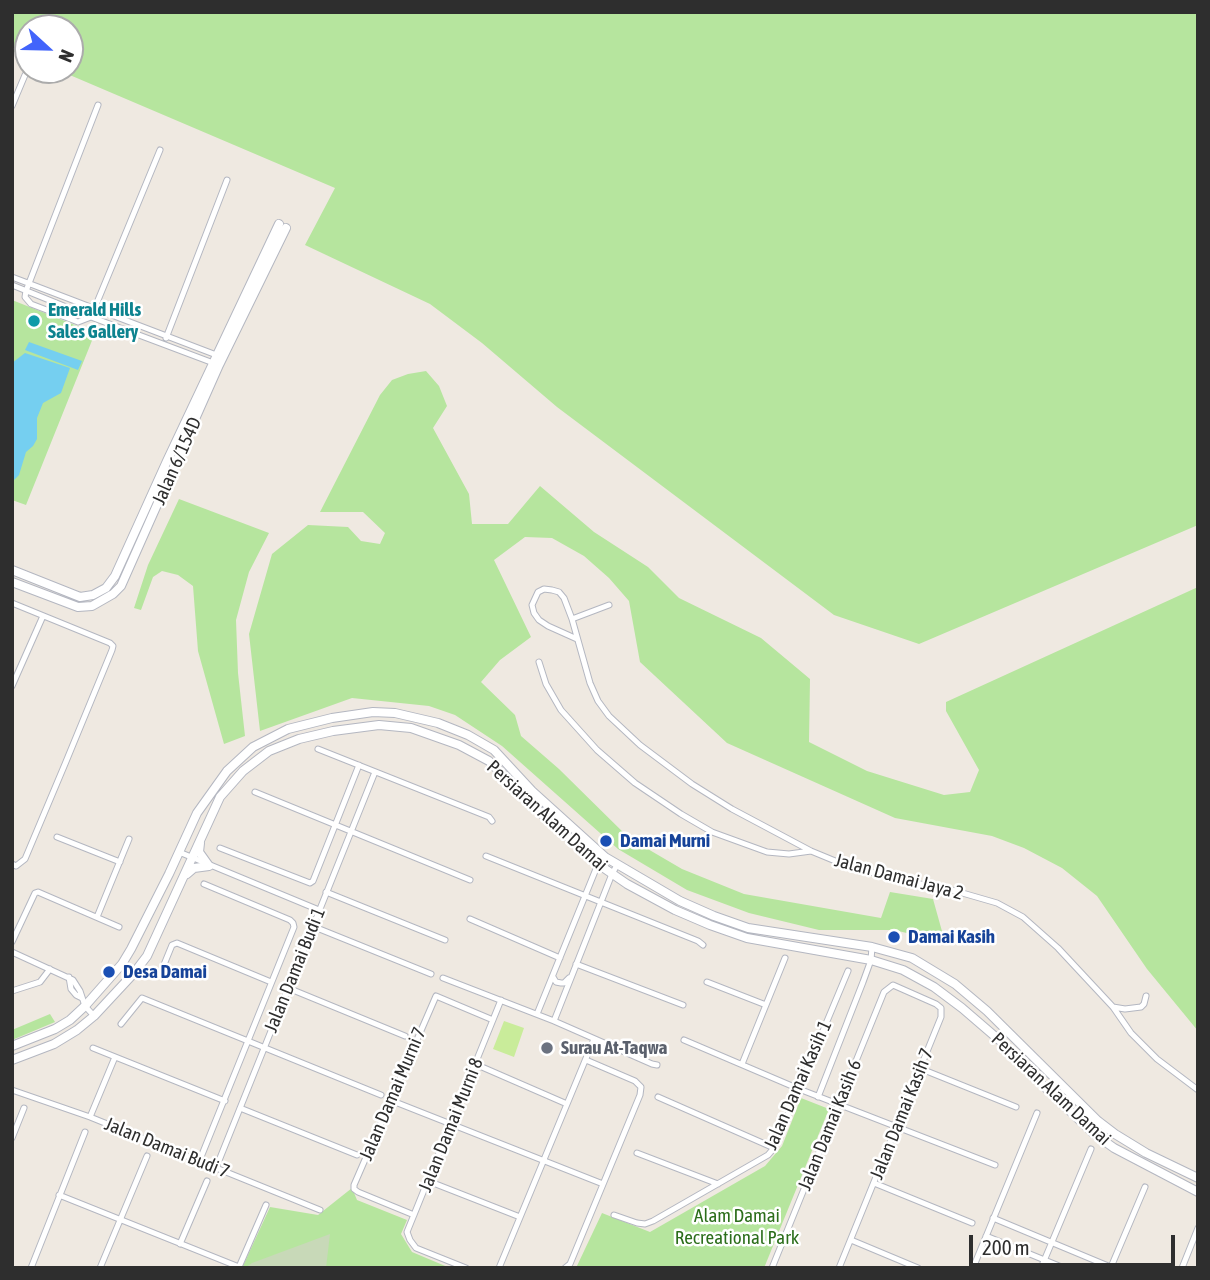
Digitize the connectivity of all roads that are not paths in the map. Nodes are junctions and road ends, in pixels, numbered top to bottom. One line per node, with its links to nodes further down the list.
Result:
1 (21, 84): 3 (street)
2 (98, 105): 8 (street)
3 (12, 106)
4 (160, 150): 11 (street)
5 (228, 180): 13 (street)
6 (282, 226): 15 (street, Jalan 6/154D)
7 (12, 277): 8 (street)
8 (29, 284): 10 (street); 11 (street)
9 (12, 285): 10 (street)
10 (26, 290): 12 (street); 12 (street)
11 (94, 309): 12 (street); 13 (street)
12 (91, 317): 14 (street)
13 (167, 336): 14 (street); 15 (street)
14 (164, 345): 15 (street)
15 (218, 360): 16 (street, Jalan 6/154D); 17 (street, Jalan 6/154D)
16 (12, 570)
17 (12, 582)
18 (12, 603): 20 (street)
19 (609, 605): 21 (street)
20 (43, 615): 24 (street); 44 (street)
21 (572, 620): 22 (street, Jalan Damai Jaya 2); 22 (street, Jalan Damai Jaya 2)
22 (577, 639): 38 (street, Jalan Damai Jaya 2)
23 (539, 662): 38 (street)
24 (12, 687)
25 (438, 723): 26 (street); 39 (street, Persiaran Alam Damai); 41 (street, Persiaran Alam Damai)
26 (435, 736): 35 (street, Persiaran Alam Damai); 45 (street, Persiaran Alam Damai)
27 (318, 749): 28 (street)
28 (359, 765): 29 (street); 32 (street)
29 (375, 772): 31 (street); 33 (street, Jalan Damai Budi 1)
30 (256, 792): 32 (street)
31 (492, 821)
32 (335, 824): 33 (street); 37 (street)
33 (350, 831): 50 (street); 52 (street, Jalan Damai Budi 1)
34 (57, 837): 43 (street)
35 (201, 838): 42 (street, Persiaran Alam Damai); 47 (street)
36 (129, 839): 43 (street)
37 (220, 848)
38 (811, 851): 86 (street, Jalan Damai Jaya 2)
39 (179, 852): 42 (street); 83 (street, Persiaran Alam Damai)
40 (486, 856): 53 (street)
41 (605, 857): 45 (street); 46 (street, Persiaran Alam Damai)
42 (192, 858): 47 (street); 49 (street, Persiaran Alam Damai)
43 (120, 862): 56 (street)
44 (12, 864)
45 (598, 864): 48 (street, Persiaran Alam Damai); 53 (street)
46 (617, 865): 48 (street); 63 (street, Persiaran Alam Damai)
47 (209, 866): 49 (street); 55 (street)
48 (612, 874): 54 (street); 67 (street, Persiaran Alam Damai)
49 (183, 879): 88 (street, Persiaran Alam Damai)
50 (470, 880)
51 (204, 884): 76 (street)
52 (326, 892): 55 (street, Jalan Damai Budi 1); 60 (street)
53 (585, 896): 54 (street); 65 (street)
54 (601, 902): 62 (street); 68 (street)
55 (318, 910): 58 (street, Jalan Damai Budi 1)
56 (97, 918): 59 (street); 61 (street)
57 (470, 919): 65 (street)
58 (312, 926): 72 (street); 79 (street, Jalan Damai Budi 1)
59 (119, 927)
60 (445, 940)
61 (12, 942)
62 (703, 945)
63 (872, 947): 67 (street); 134 (street, Persiaran Alam Damai)
64 (12, 952): 69 (street)
65 (560, 958): 74 (street)
66 (785, 958): 85 (street)
67 (871, 960): 111 (street); 141 (street, Persiaran Alam Damai)
68 (576, 964): 73 (street); 84 (street)
69 (50, 969): 80 (street); 83 (street)
70 (848, 971): 106 (street, Jalan Damai Kasih 1)
71 (167, 974): 76 (street)
72 (431, 974)
73 (572, 976): 74 (street); 90 (street)
74 (552, 977): 87 (street)
75 (443, 978): 82 (street)
76 (271, 982): 95 (street)
77 (706, 982): 85 (street)
78 (893, 985): 105 (street, Jalan Damai Kasih 7); 115 (street, Jalan Damai Kasih 6)
79 (288, 988): 92 (street); 98 (street, Jalan Damai Budi 1)
80 (12, 991)
81 (1146, 996): 86 (street)
82 (501, 1000): 87 (street); 89 (street, Jalan Damai Murni 8)
83 (83, 1002): 88 (street); 96 (street, Persiaran Alam Damai)
84 (683, 1005)
85 (766, 1005): 103 (street)
86 (1113, 1007): 108 (street, Jalan Damai Jaya 2)
87 (537, 1014): 90 (street)
88 (94, 1016): 100 (street, Persiaran Alam Damai)
89 (493, 1020): 102 (street, Jalan Damai Murni 8); 112 (street, Jalan Damai Murni 7)
90 (554, 1021): 93 (street)
91 (121, 1024): 95 (street)
92 (405, 1036)
93 (594, 1039): 101 (street); 104 (street)
94 (684, 1040): 103 (street)
95 (248, 1042): 98 (street); 113 (street)
96 (12, 1046)
97 (93, 1048): 99 (street)
98 (263, 1048): 109 (street); 118 (street, Jalan Damai Budi 1)
99 (114, 1057): 113 (street); 120 (street)
100 (12, 1060)
101 (586, 1060): 114 (street); 138 (street)
102 (475, 1064): 114 (street); 121 (street, Jalan Damai Murni 8)
103 (742, 1064): 106 (street)
104 (657, 1065)
105 (919, 1068): 116 (street); 122 (street, Jalan Damai Kasih 7)
106 (799, 1089): 111 (street); 125 (street, Jalan Damai Kasih 1)
107 (12, 1090): 120 (street, Jalan Damai Budi 7)
108 (1198, 1090)
109 (381, 1095)
110 (658, 1097): 125 (street)
111 (818, 1097): 115 (street)
112 (390, 1100): 121 (street); 145 (street, Jalan Damai Murni 7)
113 (225, 1101): 130 (street)
114 (567, 1104): 131 (street)
115 (838, 1104): 122 (street); 163 (street, Jalan Damai Kasih 6)
116 (1016, 1107)
117 (24, 1108): 124 (street)
118 (240, 1108): 128 (street); 133 (street, Jalan Damai Budi 1)
119 (1037, 1113): 148 (street)
120 (90, 1117): 130 (street, Jalan Damai Budi 7)
121 (450, 1125): 131 (street); 136 (street, Jalan Damai Murni 8)
122 (896, 1126): 132 (street); 137 (street, Jalan Damai Kasih 7)
123 (85, 1132): 142 (street)
124 (12, 1138)
125 (774, 1148): 139 (street, Jalan Damai Kasih 1)
126 (1091, 1149): 154 (street)
127 (636, 1153): 139 (street)
128 (357, 1155)
129 (147, 1156): 149 (street)
130 (199, 1161): 133 (street, Jalan Damai Budi 7)
131 (544, 1161): 138 (street); 147 (street)
132 (995, 1165)
133 (216, 1168): 144 (street, Jalan Damai Budi 7)
134 (1198, 1178)
135 (207, 1181): 155 (street)
136 (428, 1181): 145 (street, Jalan Damai Murni 8); 147 (street)
137 (874, 1183): 150 (street); 153 (street, Jalan Damai Kasih 7)
138 (603, 1184): 157 (street)
139 (718, 1184): 146 (street, Jalan Damai Kasih 1)
140 (1145, 1187): 158 (street)
141 (1198, 1192)
142 (60, 1195): 149 (street); 159 (street)
143 (266, 1205): 155 (street)
144 (320, 1210)
145 (414, 1215): 161 (street, Jalan Damai Murni 8)
146 (614, 1215)
147 (520, 1217): 162 (street)
148 (993, 1218): 152 (street); 154 (street)
149 (120, 1220): 155 (street); 160 (street)
150 (972, 1223)
151 (1198, 1228): 169 (street)
152 (986, 1236): 156 (street); 166 (street)
153 (850, 1240): 164 (street, Jalan Damai Kasih 7); 165 (street)
154 (1052, 1243): 156 (street); 158 (street)
155 (180, 1244)
156 (1045, 1260): 167 (street); 168 (street)
157 (568, 1266)
158 (1112, 1267)
159 (31, 1268)
160 (100, 1268)
161 (466, 1268)
162 (499, 1268)
163 (772, 1268)
164 (839, 1268)
165 (918, 1268)
166 (973, 1268)
167 (1041, 1268)
168 (1063, 1268)
169 (1182, 1268)

